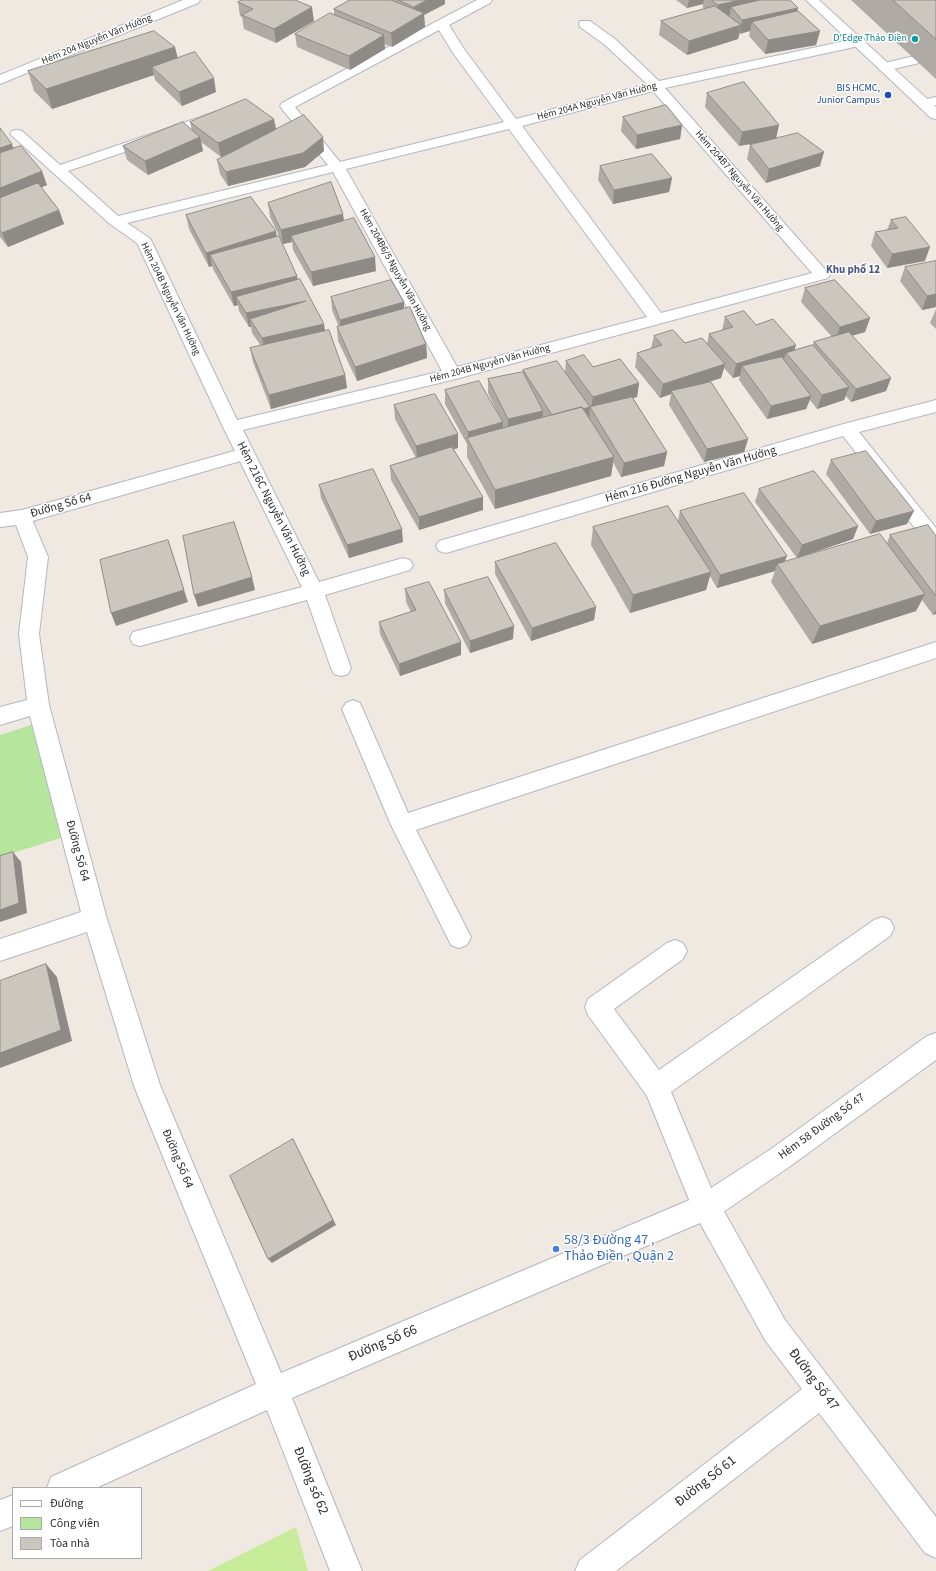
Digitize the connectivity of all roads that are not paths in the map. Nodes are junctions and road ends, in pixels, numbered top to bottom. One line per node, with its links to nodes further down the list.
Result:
1 (194, 0): 9 (street, Hẻm 204 Nguyễn Văn Hưởng)
2 (486, 0): 4 (street)
3 (812, 0): 6 (street)
4 (442, 24): 14 (street); 16 (street)
5 (585, 24): 10 (street)
6 (859, 42): 8 (street); 10 (street, Hẻm 204A Nguyễn Văn Hưởng)
7 (936, 55): 8 (street)
8 (885, 68): 11 (street)
9 (0, 80)
10 (656, 86): 14 (street, Hẻm 204A Nguyễn Văn Hưởng); 19 (street, Hẻm 204B7 Nguyễn Văn Hưởng)
11 (930, 103): 13 (street)
12 (223, 113): 17 (street)
13 (936, 115)
14 (514, 124): 16 (street, Hẻm 204A Nguyễn Văn Hưởng); 20 (street)
15 (17, 134): 17 (street, Hẻm 204B Nguyễn Văn Hưởng)
16 (337, 167): 18 (street); 21 (street, Hẻm 204B6/5 Nguyễn Văn Hưởng)
17 (58, 170): 18 (street, Hẻm 204B Nguyễn Văn Hưởng)
18 (115, 222): 23 (street, Hẻm 204B Nguyễn Văn Hưởng)
19 (822, 275): 20 (street, Hẻm 204B Nguyễn Văn Hưởng)
20 (657, 318): 21 (street, Hẻm 204B Nguyễn Văn Hưởng)
21 (452, 374): 23 (street, Hẻm 204B Nguyễn Văn Hưởng)
22 (936, 406): 24 (street, Hẻm 216 Đường Nguyễn Văn Hưởng)
23 (232, 427): 25 (street, Hẻm 216C Nguyễn Văn Hưởng)
24 (847, 429): 27 (street); 28 (street, Hẻm 216 Đường Nguyễn Văn Hưởng)
25 (245, 454): 26 (street, Đường Số 64); 30 (street, Hẻm 216C Nguyễn Văn Hưởng)
26 (11, 519): 34 (street, Đường Số 64)
27 (936, 541)
28 (446, 546)
29 (403, 565): 30 (street)
30 (314, 592): 31 (street); 33 (street, Hẻm 216C Nguyễn Văn Hưởng)
31 (140, 638)
32 (936, 650): 37 (street)
33 (341, 668)
34 (38, 705): 36 (street); 38 (street, Đường Số 64)
35 (353, 710): 37 (street)
36 (0, 716)
37 (402, 825): 40 (street)
38 (95, 919): 41 (street); 46 (street, Đường Số 64)
39 (882, 928): 44 (street)
40 (459, 937)
41 (0, 950)
42 (676, 951): 44 (street, Đường Số 47)
43 (936, 1045): 45 (street, Hẻm 58 Đường Số 47)
44 (656, 1087): 45 (street, Đường Số 47)
45 (706, 1207): 46 (street, Đường Số 66); 47 (street, Đường Số 47)
46 (274, 1390): 48 (street, Đường Số 66); 52 (street, Đường số 62)
47 (822, 1392): 51 (street, Đường Số 47); 53 (street, Đường Số 61)
48 (64, 1487)
49 (12, 1510): 50 (street)
50 (0, 1516)
51 (936, 1542)
52 (346, 1571)
53 (591, 1571)

